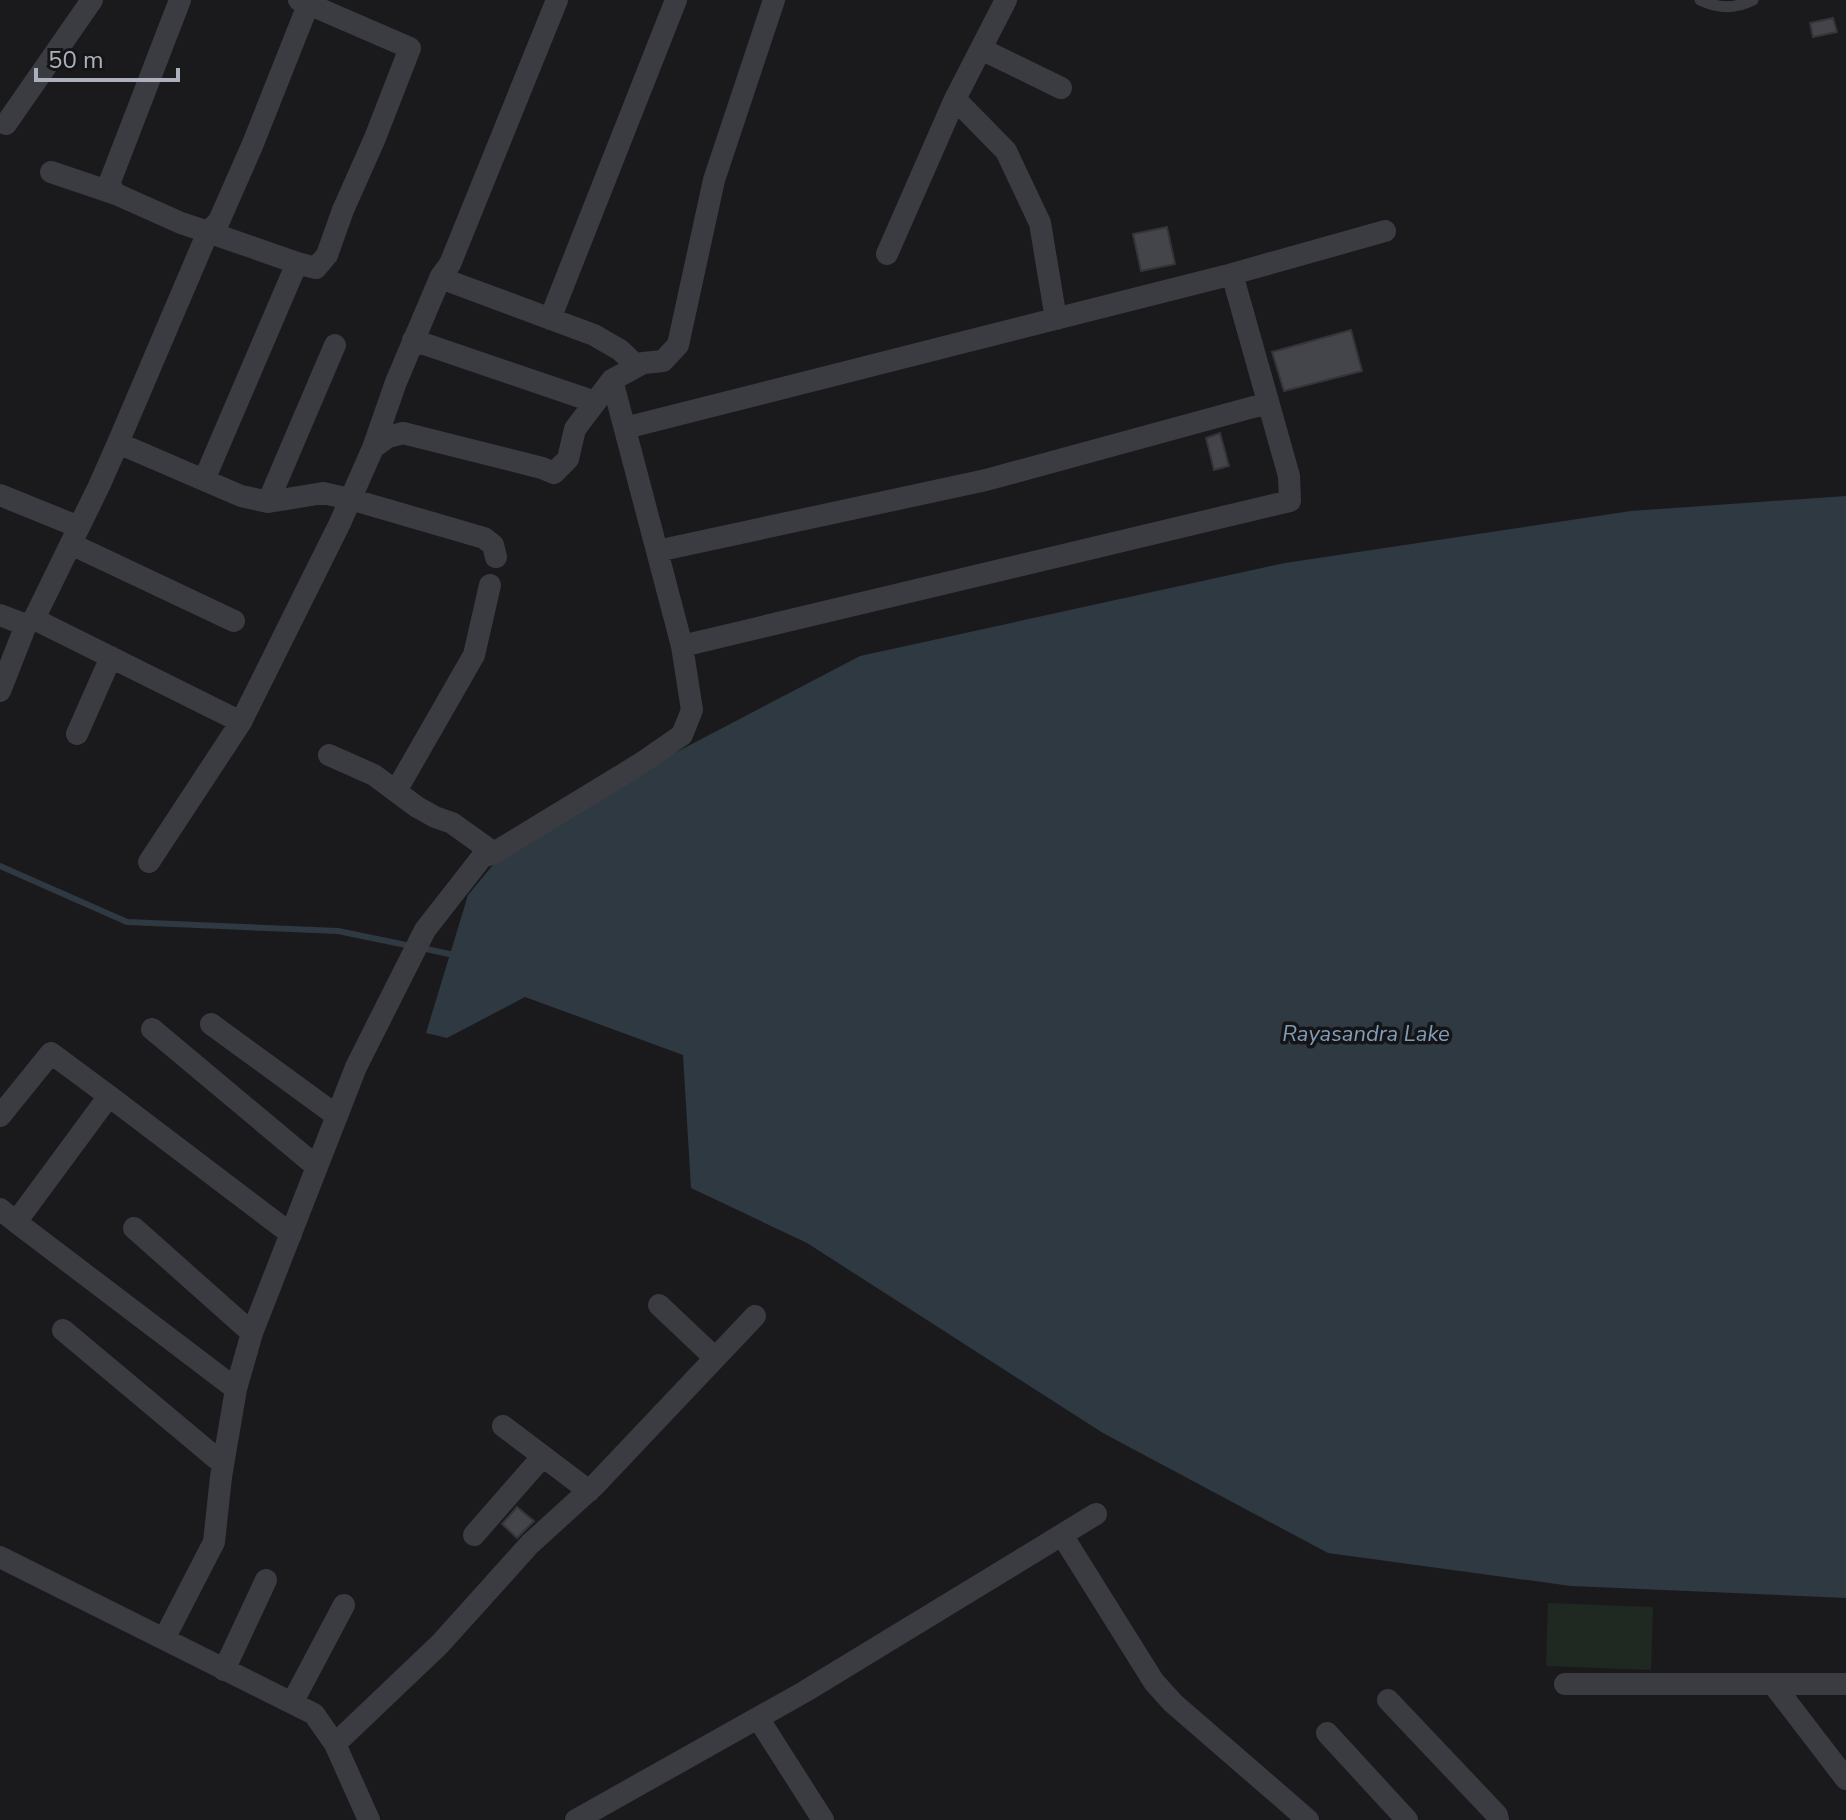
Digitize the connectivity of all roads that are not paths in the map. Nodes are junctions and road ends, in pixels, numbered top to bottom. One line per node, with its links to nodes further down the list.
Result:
1 (92, 0): 13 (street)
2 (180, 0): 15 (street)
3 (557, 0): 20 (street)
4 (676, 0): 22 (street)
5 (774, 0): 26 (street)
6 (1006, 0): 10 (street)
7 (1700, 0): 8 (lane)
8 (1753, 0)
9 (301, 1): 17 (street); 19 (street)
10 (981, 49): 11 (street); 12 (street)
11 (1061, 88)
12 (955, 99): 18 (street); 23 (street)
13 (6, 124)
14 (51, 172): 15 (street)
15 (116, 194): 17 (street)
16 (1385, 231): 21 (street)
17 (208, 232): 19 (street); 31 (street)
18 (887, 254)
19 (297, 263): 33 (street)
20 (441, 276): 22 (street); 24 (street)
21 (1225, 276): 23 (street); 29 (street)
22 (550, 319): 26 (street)
23 (1056, 319): 30 (street)
24 (413, 340): 28 (street); 32 (street)
25 (335, 345): 36 (street)
26 (637, 366): 27 (street)
27 (612, 380): 28 (street); 30 (street)
28 (595, 402): 32 (street)
29 (1268, 403): 38 (street); 44 (street)
30 (625, 428): 38 (street)
31 (118, 443): 33 (street); 37 (street)
32 (373, 448): 35 (street)
33 (204, 480): 36 (street)
34 (0, 495): 37 (street)
35 (350, 499): 36 (street); 39 (street); 47 (street)
36 (268, 502)
37 (75, 536): 42 (street); 43 (street)
38 (657, 551): 44 (street)
39 (496, 557)
40 (490, 585): 50 (street)
41 (0, 615): 43 (street)
42 (234, 621)
43 (30, 622): 45 (street); 46 (street)
44 (682, 646): 51 (street)
45 (111, 657): 47 (street); 48 (street)
46 (0, 691)
47 (241, 722): 52 (street)
48 (77, 734)
49 (329, 755): 50 (street)
50 (396, 791): 51 (street)
51 (494, 853): 57 (street)
52 (149, 862)
53 (211, 1024): 57 (street)
54 (152, 1029): 58 (street)
55 (109, 1096): 56 (street); 59 (street); 61 (street)
56 (0, 1116)
57 (337, 1116): 58 (street)
58 (317, 1167): 61 (street)
59 (8, 1216): 67 (street)
60 (134, 1228): 65 (street)
61 (291, 1234): 65 (street)
62 (659, 1305): 66 (street)
63 (755, 1316): 66 (street)
64 (63, 1330): 70 (street)
65 (252, 1333): 67 (street)
66 (715, 1358): 71 (street)
67 (236, 1389): 70 (street)
68 (503, 1426): 69 (street)
69 (543, 1456): 71 (street); 73 (street)
70 (223, 1464): 78 (street)
71 (589, 1491): 87 (street)
72 (1096, 1514): 74 (street)
73 (474, 1535)
74 (1062, 1535): 85 (street); 92 (street)
75 (0, 1557): 78 (street)
76 (266, 1580): 79 (street)
77 (344, 1605): 84 (street)
78 (164, 1639): 79 (street)
79 (224, 1670): 84 (street)
80 (1565, 1684): 81 (street)
81 (1773, 1684): 82 (street); 88 (street)
82 (1846, 1684)
83 (1388, 1700): 94 (street)
84 (292, 1703): 87 (street)
85 (758, 1718): 90 (street); 91 (street)
86 (1327, 1733): 93 (street)
87 (335, 1744): 89 (street)
88 (1846, 1779)
89 (369, 1820)
90 (576, 1820)
91 (823, 1820)
92 (1308, 1820)
93 (1407, 1820)
94 (1498, 1820)

